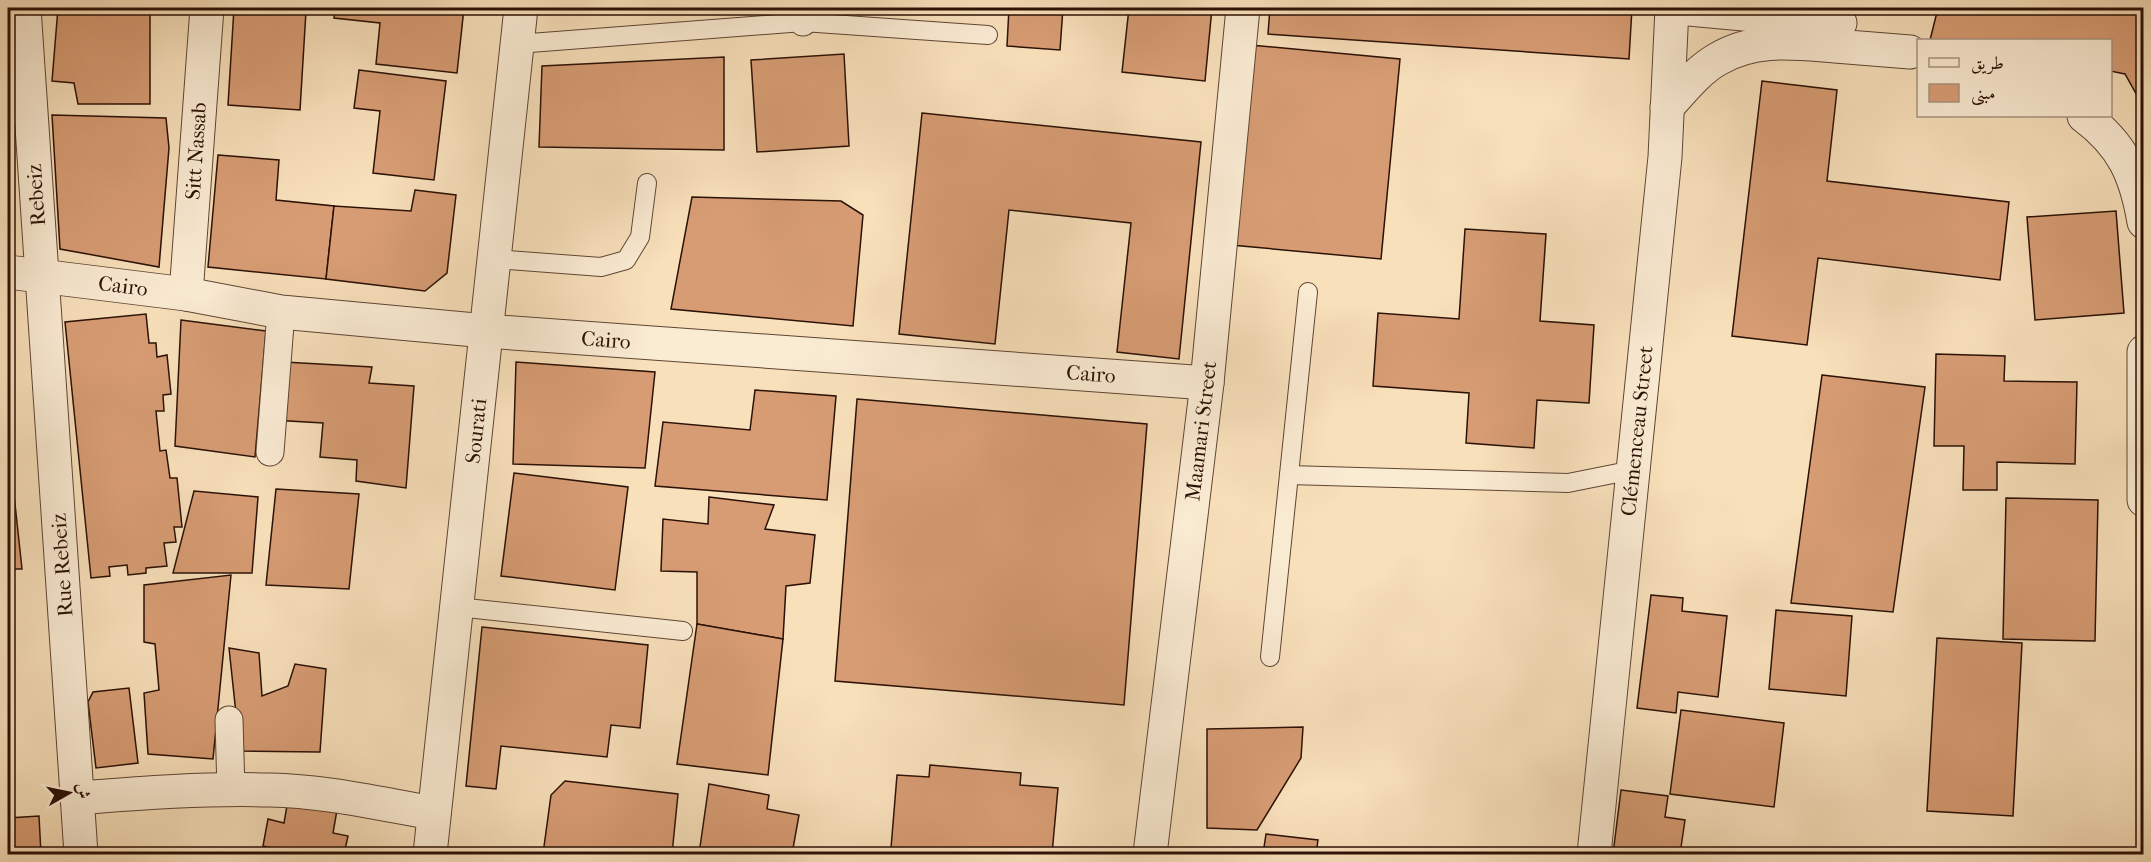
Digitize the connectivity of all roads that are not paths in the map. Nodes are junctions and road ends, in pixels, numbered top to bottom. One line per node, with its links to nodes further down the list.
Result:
1 (24, 8): 18 (street, Rebeiz)
2 (207, 8): 20 (street, Sitt Nassab)
3 (521, 8): 10 (street, Sourati)
4 (1242, 8): 24 (street, Maamari Street)
5 (1672, 8): 12 (street, Clémenceau Street)
6 (1678, 8): 7 (street)
7 (1830, 13): 11 (street)
8 (802, 15): 9 (lane); 10 (lane)
9 (988, 34)
10 (518, 44): 16 (street, Sourati)
11 (1914, 53): 12 (street)
12 (1667, 107): 26 (street, Clémenceau Street)
13 (2085, 117): 15 (street)
14 (647, 183): 16 (lane)
15 (2144, 222)
16 (495, 259): 22 (street, Sourati)
17 (8, 272): 18 (street, Cairo)
18 (42, 276): 20 (street, Cairo); 34 (street, Rue Rebeiz)
19 (1308, 292): 27 (lane)
20 (186, 294): 21 (street, Cairo)
21 (281, 312): 22 (street, Cairo); 25 (street)
22 (486, 331): 24 (street, Cairo); 29 (street, Sourati)
23 (2144, 352): 28 (street)
24 (1207, 383): 38 (street, Maamari Street)
25 (270, 452)
26 (1633, 470): 27 (lane); 39 (street, Clémenceau Street)
27 (1289, 475): 31 (lane)
28 (2144, 500)
29 (457, 607): 30 (lane); 35 (street, Sourati)
30 (683, 631)
31 (1270, 657)
32 (229, 720): 33 (street)
33 (231, 791): 34 (street); 35 (street)
34 (78, 798): 36 (street, Rue Rebeiz)
35 (434, 813): 37 (street, Sourati)
36 (81, 855)
37 (430, 855)
38 (1150, 855)
39 (1594, 855)

